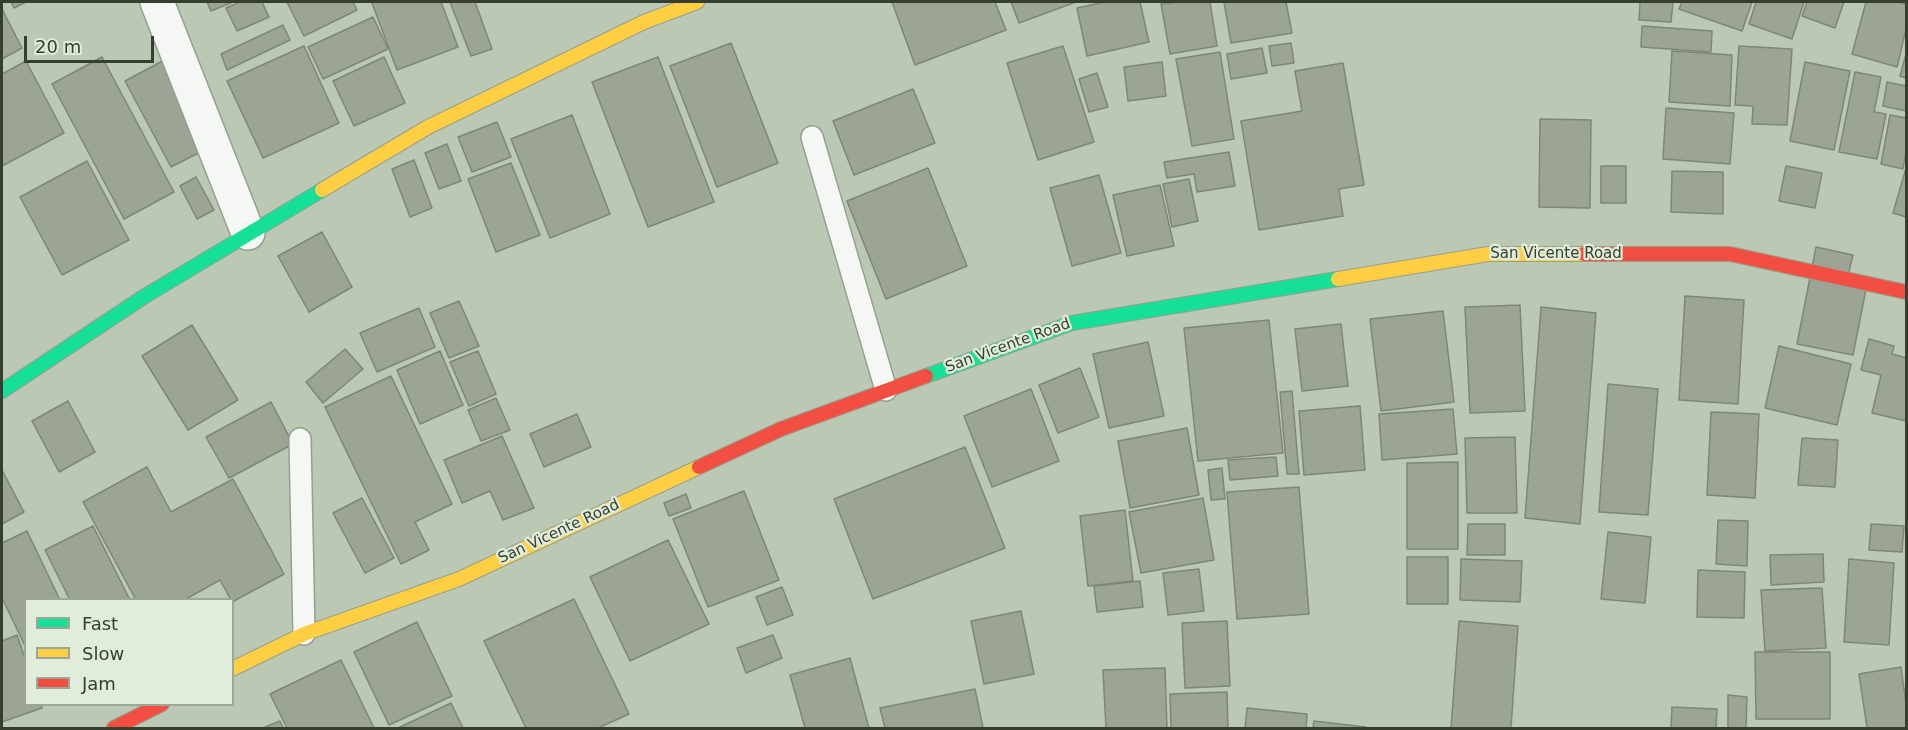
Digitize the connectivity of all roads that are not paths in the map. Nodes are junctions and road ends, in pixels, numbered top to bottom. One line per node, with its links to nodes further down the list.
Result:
1 (158, 2): 4 (street)
2 (697, 2): 4 (street)
3 (812, 136): 6 (lane)
4 (248, 233): 7 (street)
5 (1906, 292): 6 (street, San Vicente Road)
6 (886, 390): 9 (street, San Vicente Road)
7 (2, 391)
8 (300, 439): 9 (lane)
9 (304, 634): 10 (street, San Vicente Road)
10 (234, 668)
11 (160, 706): 12 (street)
12 (114, 729)

